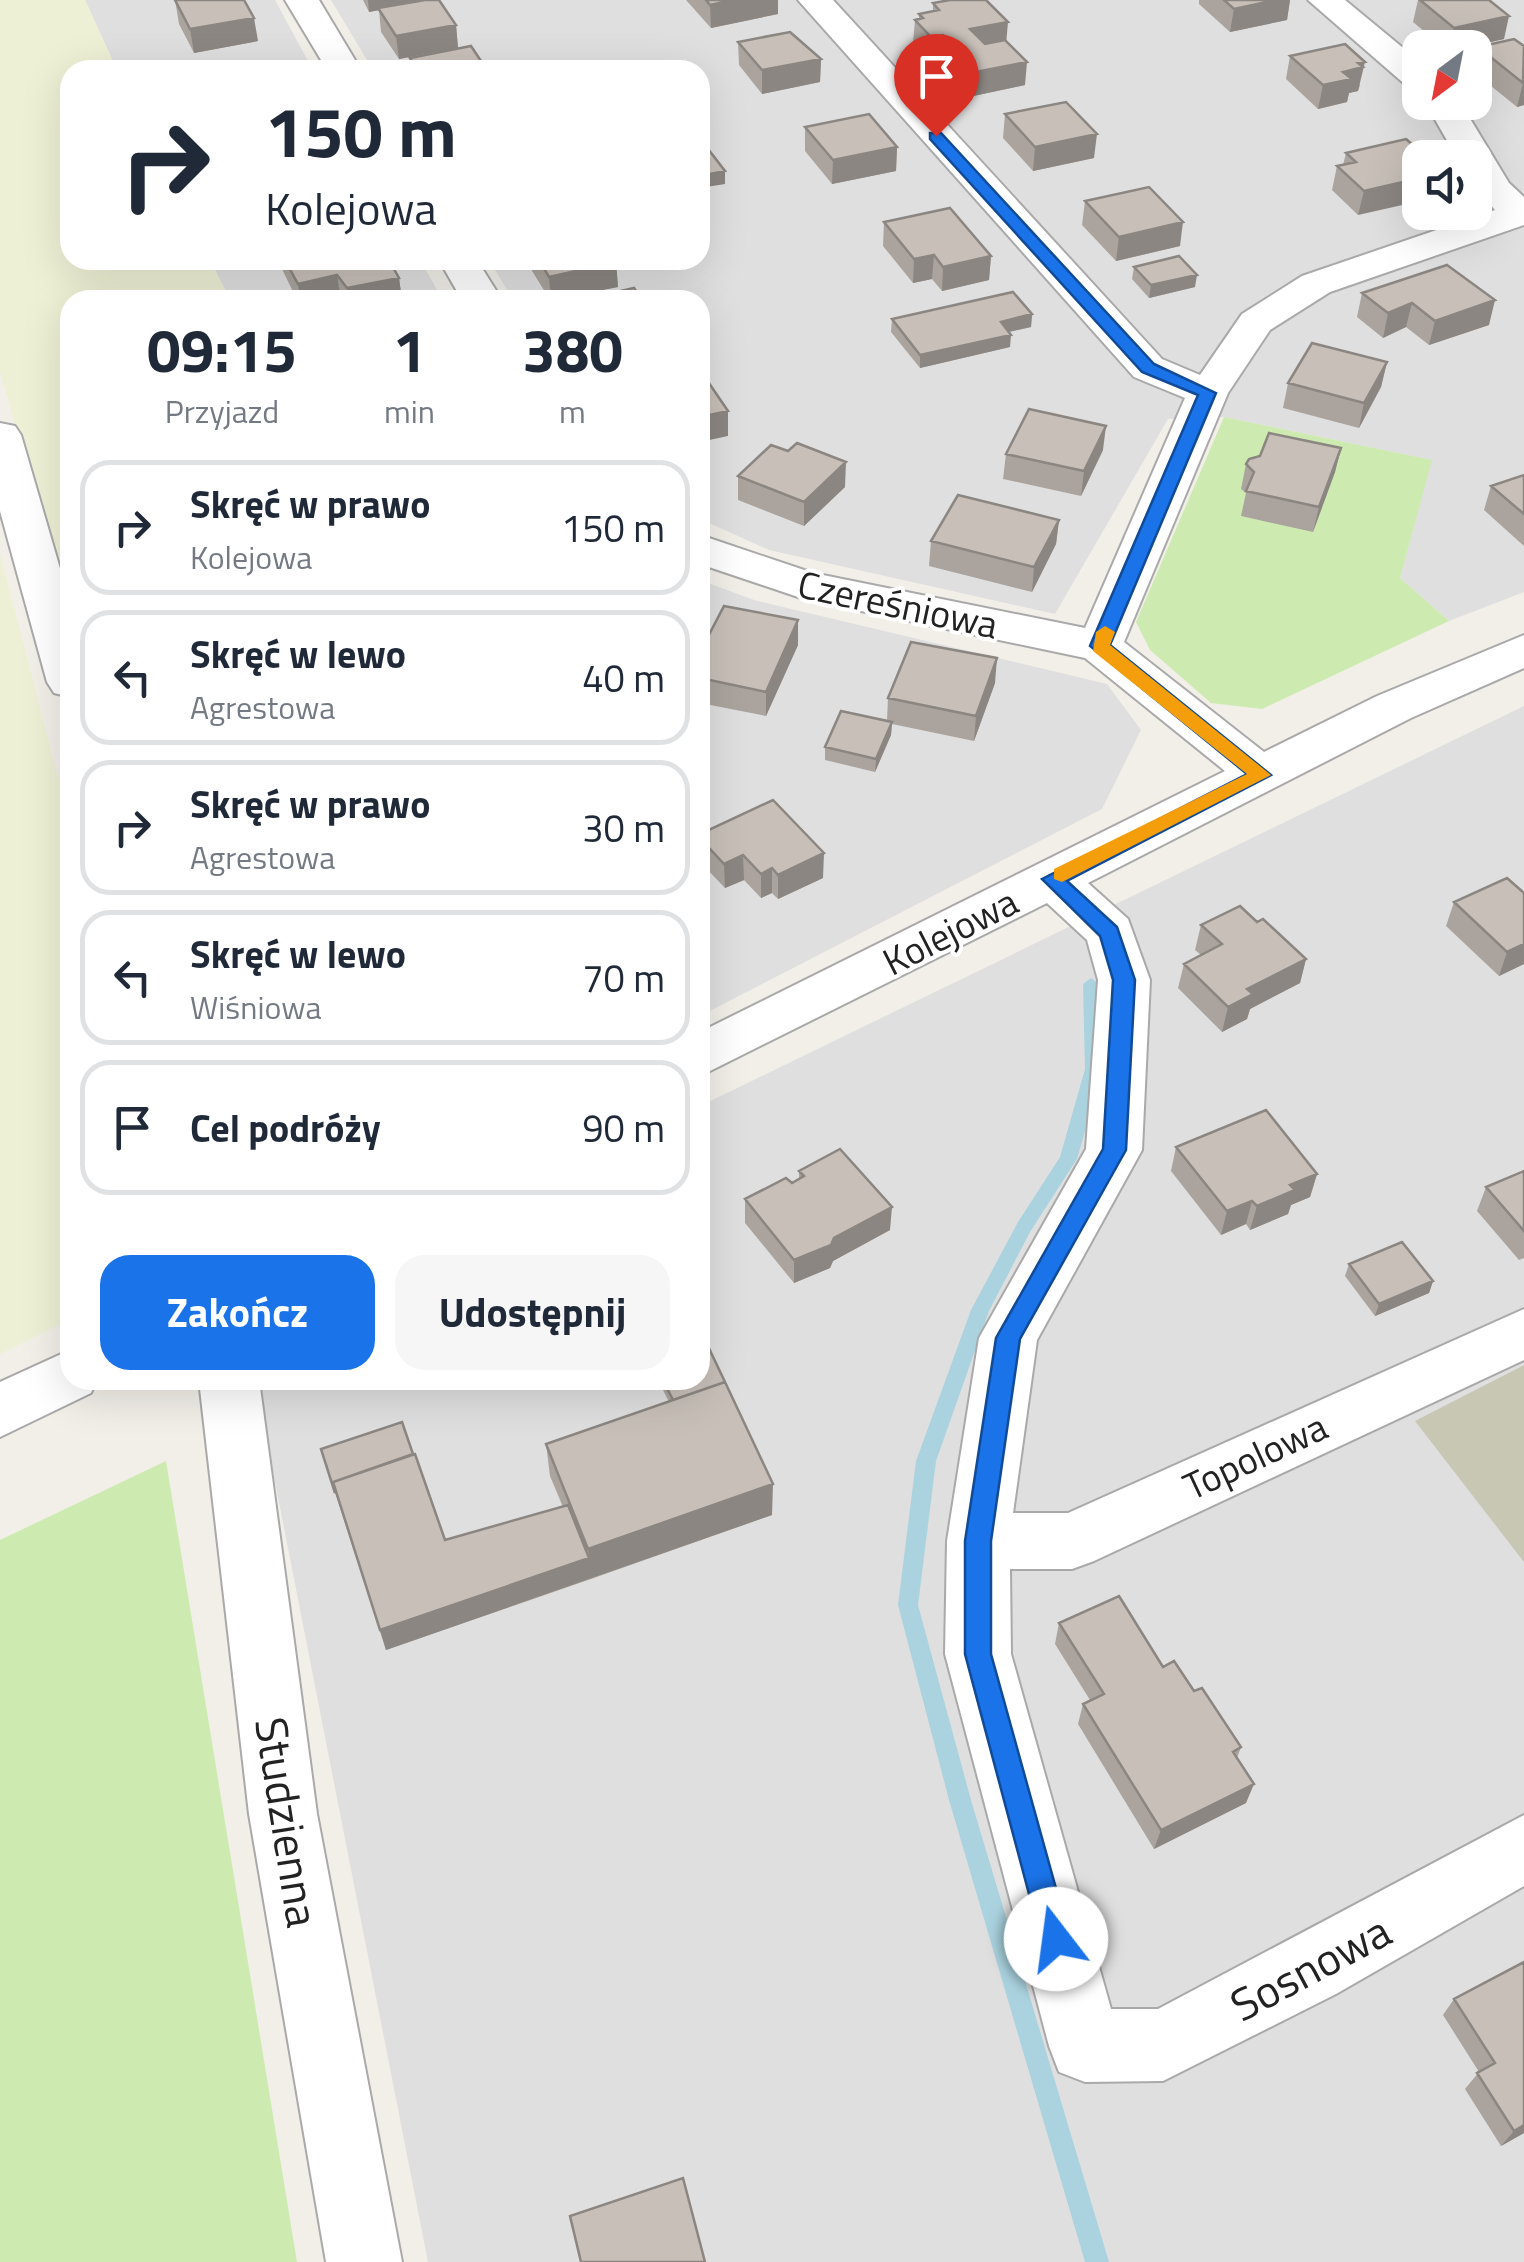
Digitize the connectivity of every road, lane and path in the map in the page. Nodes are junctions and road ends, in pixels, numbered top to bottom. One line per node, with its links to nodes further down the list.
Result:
1 (302, 0): 4 (street)
2 (815, 0): 8 (street)
3 (1325, 0): 5 (street)
4 (338, 60)
5 (1402, 65)
6 (1453, 120): 7 (street)
7 (1523, 213): 8 (street)
8 (1208, 393): 11 (street)
9 (0, 435): 12 (street)
10 (710, 553): 11 (street, Czereśniowa)
11 (1100, 646): 14 (street)
12 (60, 647)
13 (1524, 650): 14 (street, Kolejowa)
14 (1261, 775): 15 (street, Kolejowa)
15 (1052, 879): 16 (street, Kolejowa); 21 (street)
16 (710, 1051)
17 (1524, 1333): 21 (street, Topolowa)
18 (60, 1381): 20 (street)
19 (230, 1390): 23 (street, Studzienna)
20 (0, 1411)
21 (978, 1541): 22 (street, Sosnowa)
22 (1524, 1848)
23 (364, 2262)

